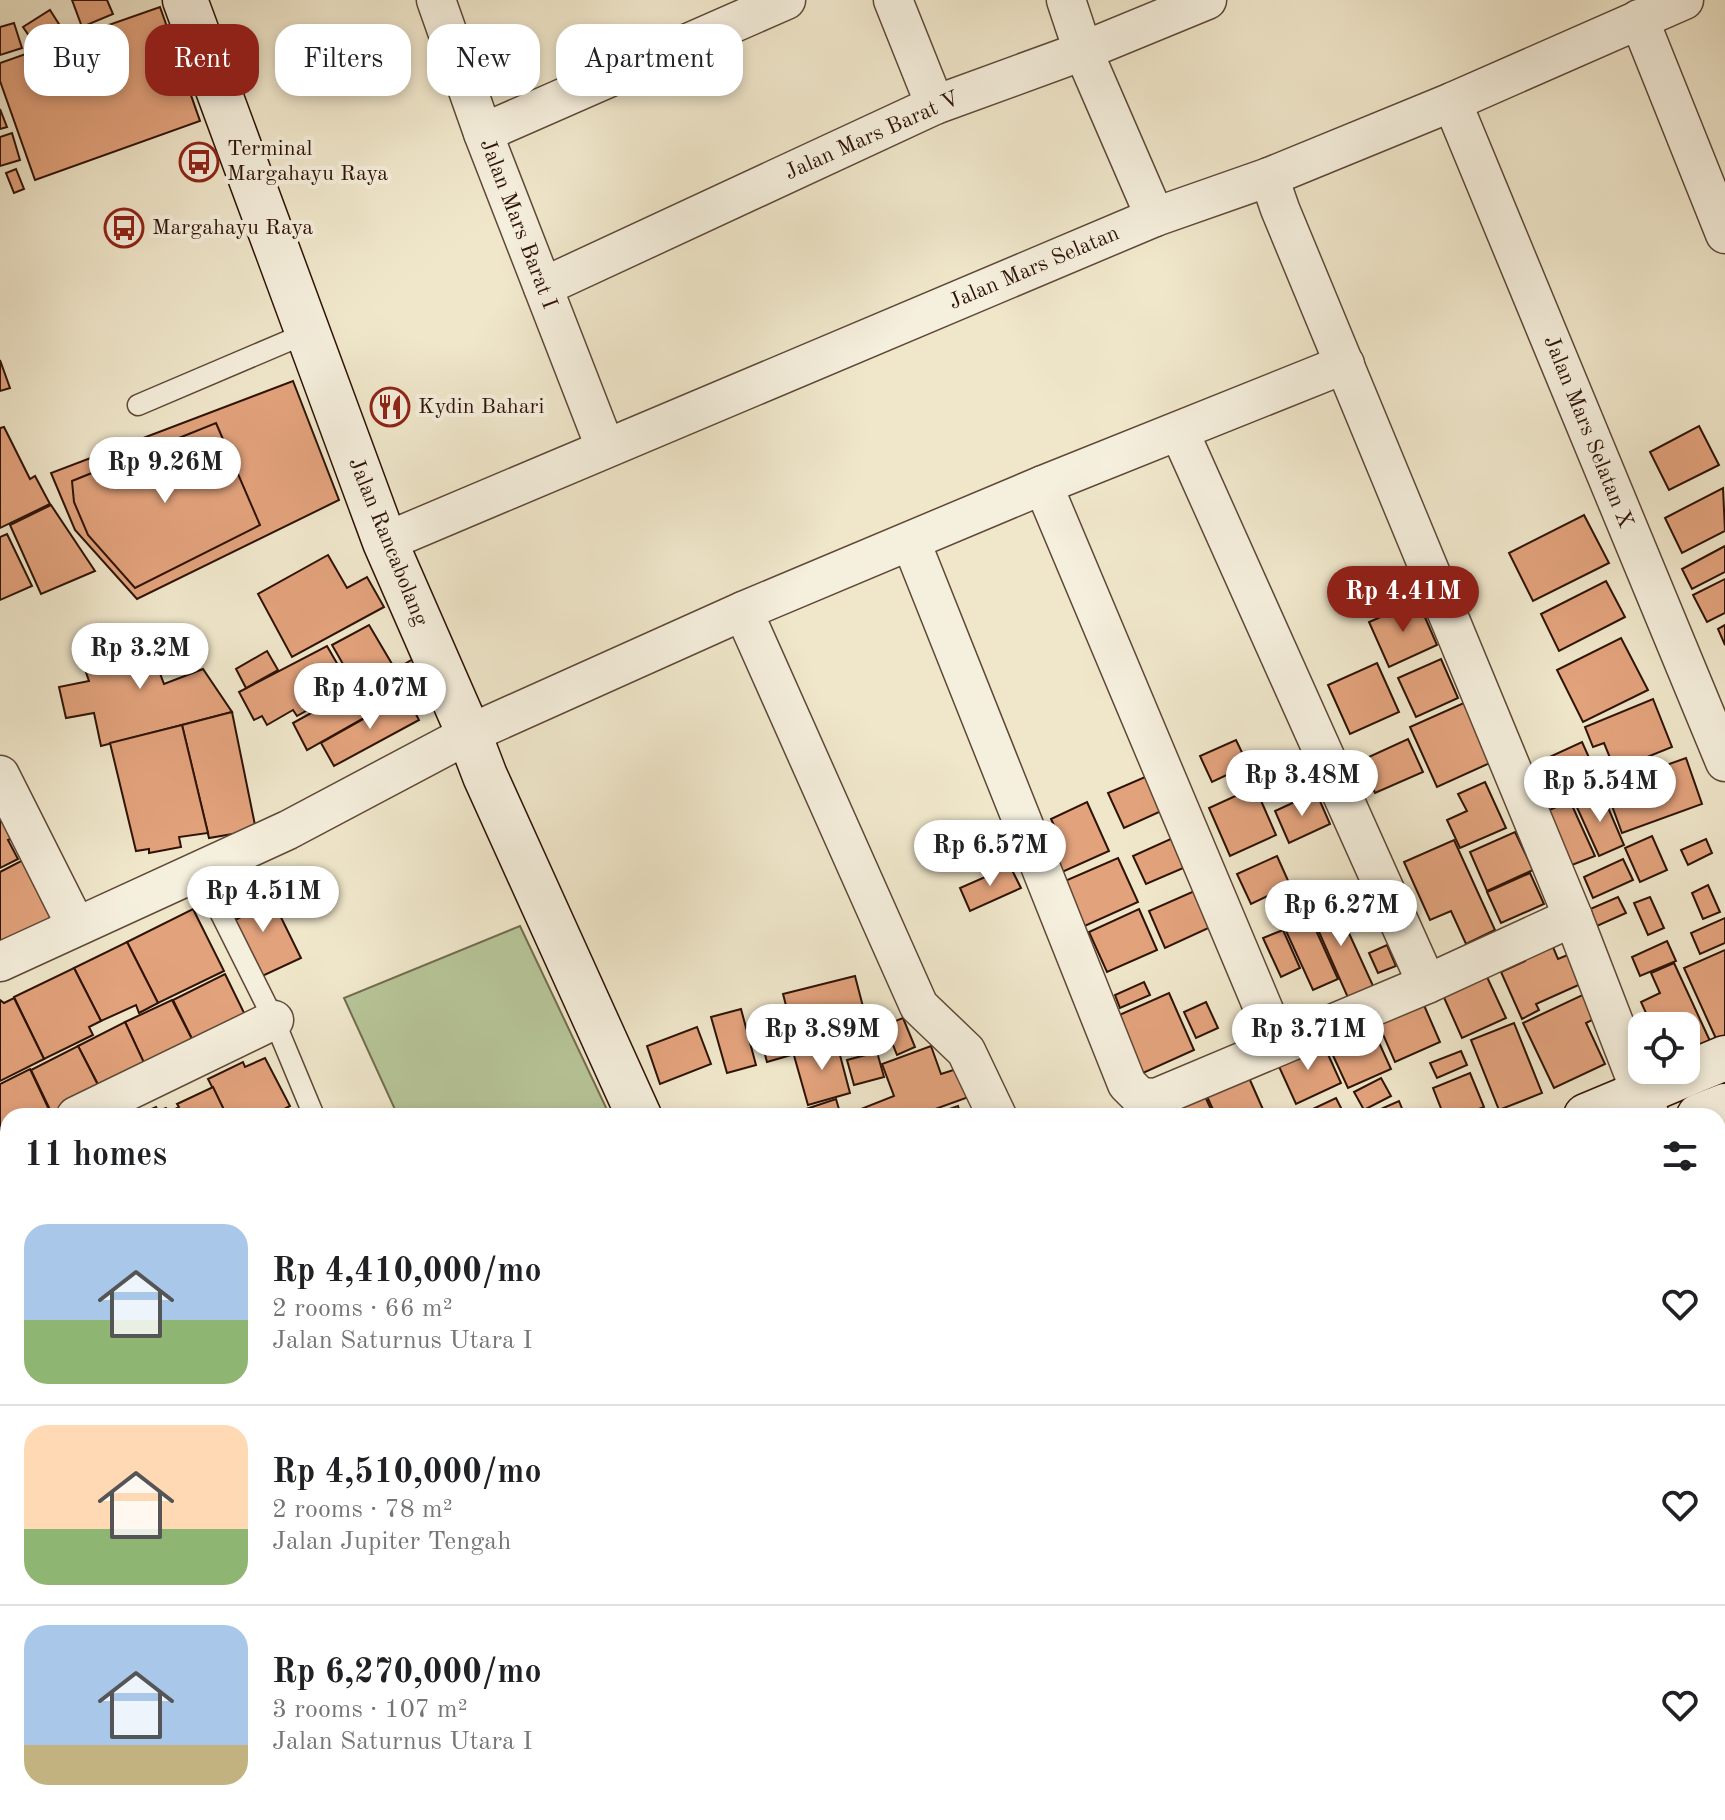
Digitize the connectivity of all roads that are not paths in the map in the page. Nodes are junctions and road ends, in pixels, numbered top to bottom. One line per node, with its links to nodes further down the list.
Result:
1 (185, 0): 17 (street, Jalan Rancabolang)
2 (436, 0): 12 (street, Jalan Mars Barat I)
3 (786, 0): 12 (street)
4 (893, 0): 11 (street)
5 (1066, 0): 9 (street)
6 (1207, 0): 9 (street, Jalan Mars Barat V)
7 (1684, 0): 8 (street, Jalan Mars Selatan)
8 (1639, 19): 10 (street, Jalan Mars Selatan); 15 (street)
9 (1083, 51): 11 (street, Jalan Mars Barat V); 14 (street)
10 (1452, 102): 13 (street, Jalan Mars Selatan); 27 (street, Jalan Mars Selatan X)
11 (935, 105): 16 (street, Jalan Mars Barat V)
12 (483, 133): 16 (street, Jalan Mars Barat I)
13 (1269, 177): 14 (street, Jalan Mars Selatan); 18 (street)
14 (1155, 217): 21 (street, Jalan Mars Selatan)
15 (1723, 224)
16 (543, 287): 21 (street, Jalan Mars Barat I)
17 (307, 333): 19 (lane); 23 (street, Jalan Rancabolang)
18 (1345, 364): 20 (street); 30 (street)
19 (138, 405)
20 (1179, 431): 22 (street); 33 (street)
21 (605, 447): 23 (street, Jalan Mars Selatan)
22 (1043, 485): 24 (street); 35 (street)
23 (385, 542): 26 (street, Jalan Rancabolang)
24 (911, 542): 25 (street); 35 (street)
25 (743, 611): 26 (street); 41 (street)
26 (469, 734): 29 (street); 40 (street, Jalan Rancabolang)
27 (1725, 762)
28 (0, 775): 31 (street)
29 (199, 870): 31 (street); 34 (lane)
30 (1573, 917): 33 (street); 37 (street)
31 (76, 926): 32 (street)
32 (0, 962)
33 (1427, 984): 35 (street)
34 (274, 1020): 38 (street); 39 (lane)
35 (1279, 1046)
36 (1725, 1058): 37 (street)
37 (1644, 1105)
38 (92, 1108)
39 (311, 1108)
40 (635, 1108)
41 (993, 1108)

